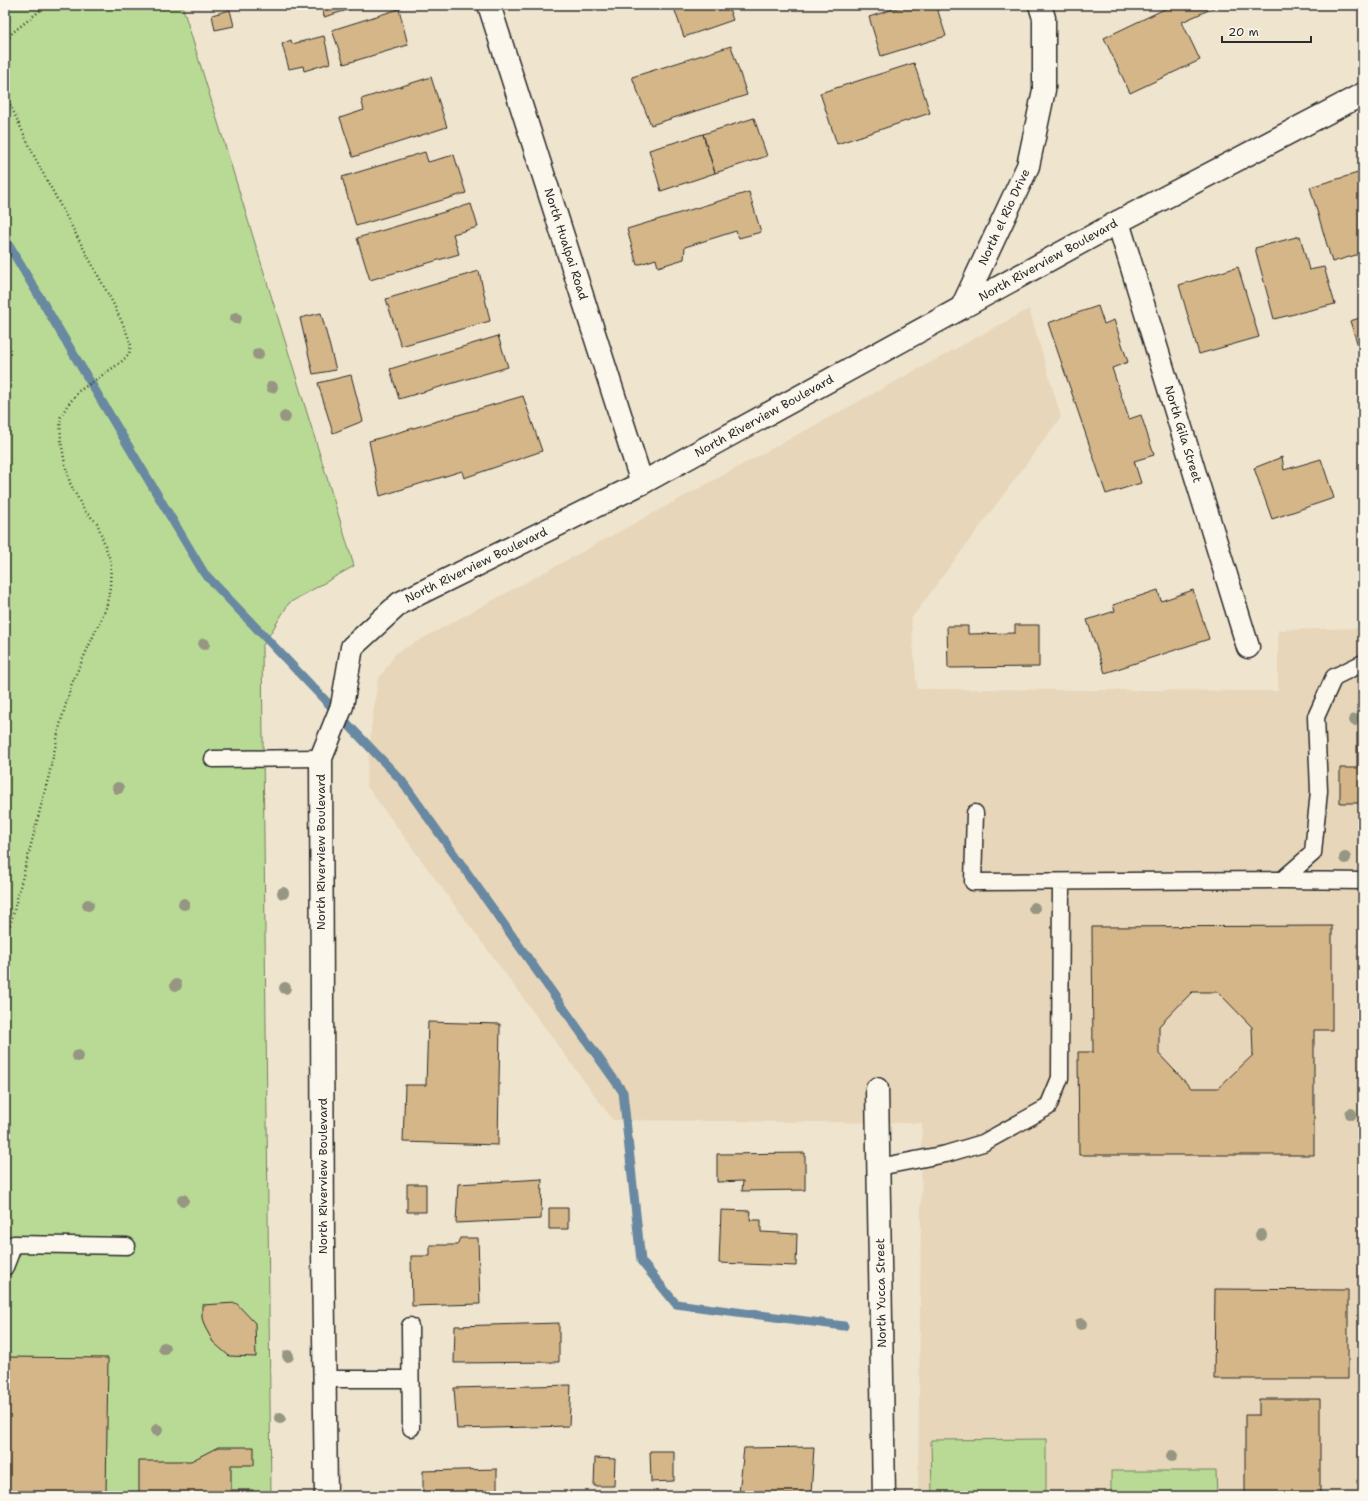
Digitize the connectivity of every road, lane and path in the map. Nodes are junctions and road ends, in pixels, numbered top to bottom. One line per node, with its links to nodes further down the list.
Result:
1 (47, 5): 4 (path)
2 (489, 5): 9 (street, North Hualpai Road)
3 (1040, 5): 8 (street, North el Rio Drive)
4 (5, 44)
5 (5, 94): 18 (path)
6 (1363, 94): 7 (street, North Riverview Boulevard)
7 (1118, 222): 8 (street, North Riverview Boulevard); 10 (street, North Gila Street)
8 (962, 307): 9 (street, North Riverview Boulevard)
9 (642, 482): 12 (street, North Riverview Boulevard)
10 (1248, 647)
11 (1363, 663): 15 (lane)
12 (321, 758): 13 (lane); 25 (street, North Riverview Boulevard)
13 (213, 759)
14 (975, 813): 17 (lane)
15 (1282, 880): 16 (lane); 17 (lane)
16 (1363, 881)
17 (1061, 882): 20 (lane)
18 (5, 940)
19 (877, 1089): 20 (street, North Yucca Street)
20 (879, 1167): 28 (street, North Yucca Street)
21 (127, 1246): 22 (lane)
22 (5, 1268)
23 (410, 1326): 24 (lane)
24 (410, 1378): 25 (lane); 26 (lane)
25 (324, 1379): 27 (street, North Riverview Boulevard)
26 (411, 1428)
27 (326, 1496)
28 (884, 1496)

